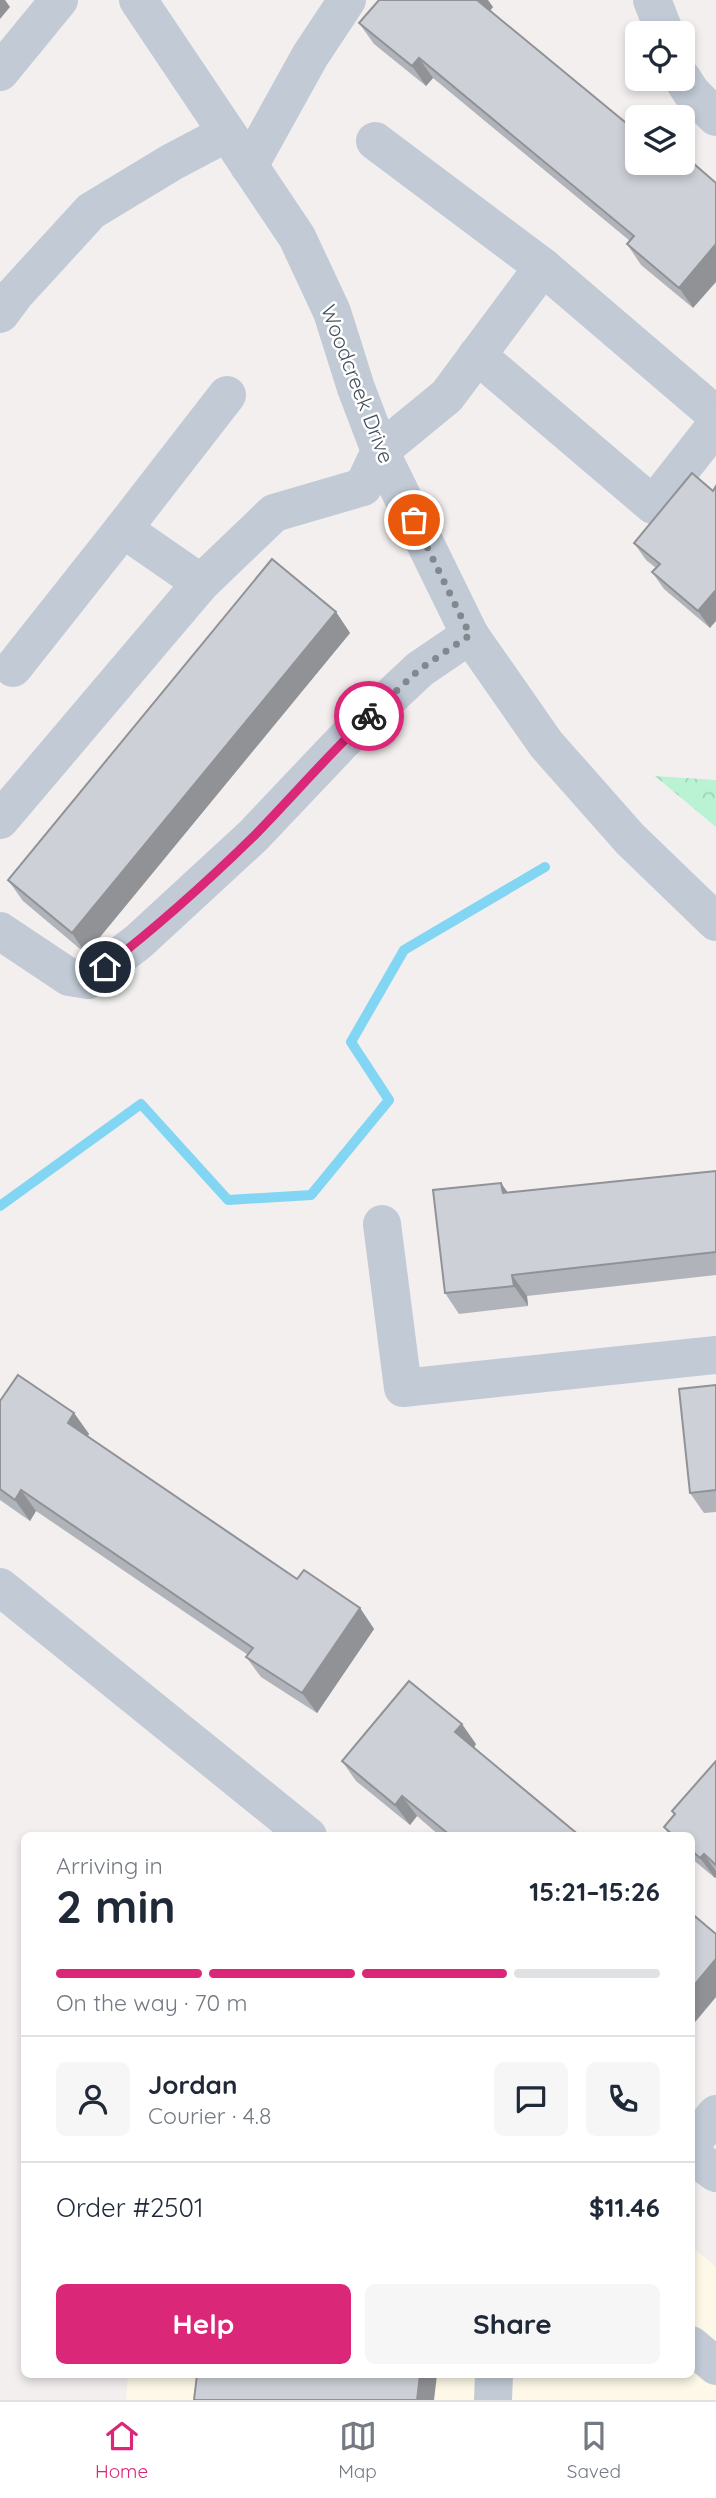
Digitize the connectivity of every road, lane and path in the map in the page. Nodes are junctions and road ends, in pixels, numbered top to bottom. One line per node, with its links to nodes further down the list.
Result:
1 (59, 0): 6 (street)
2 (138, 0): 9 (street, Woodcreek Drive)
3 (347, 0): 11 (street)
4 (652, 0): 5 (street)
5 (660, 21)
6 (0, 72)
7 (690, 91): 8 (street)
8 (716, 117)
9 (228, 133): 11 (street, Woodcreek Drive); 13 (street)
10 (375, 141): 12 (street)
11 (249, 166): 18 (street, Woodcreek Drive)
12 (543, 267): 14 (street); 16 (street)
13 (0, 314)
14 (477, 355): 17 (street); 18 (street)
15 (227, 395): 19 (street)
16 (716, 415)
17 (716, 425)
18 (380, 451): 20 (street); 21 (street, Woodcreek Drive)
19 (122, 529): 20 (street); 22 (street)
20 (201, 583): 23 (street)
21 (470, 635): 24 (street, Woodcreek Drive); 25 (street)
22 (13, 668)
23 (0, 820)
24 (716, 922)
25 (0, 931)
26 (382, 1224): 27 (street)
27 (716, 1355)
28 (0, 1587): 29 (street)
29 (303, 1832)
30 (716, 2114): 31 (street)
31 (695, 2139)
32 (695, 2158): 33 (street)
33 (716, 2172)
34 (695, 2348): 35 (street)
35 (716, 2366)
36 (494, 2378): 37 (street)
37 (493, 2400)

